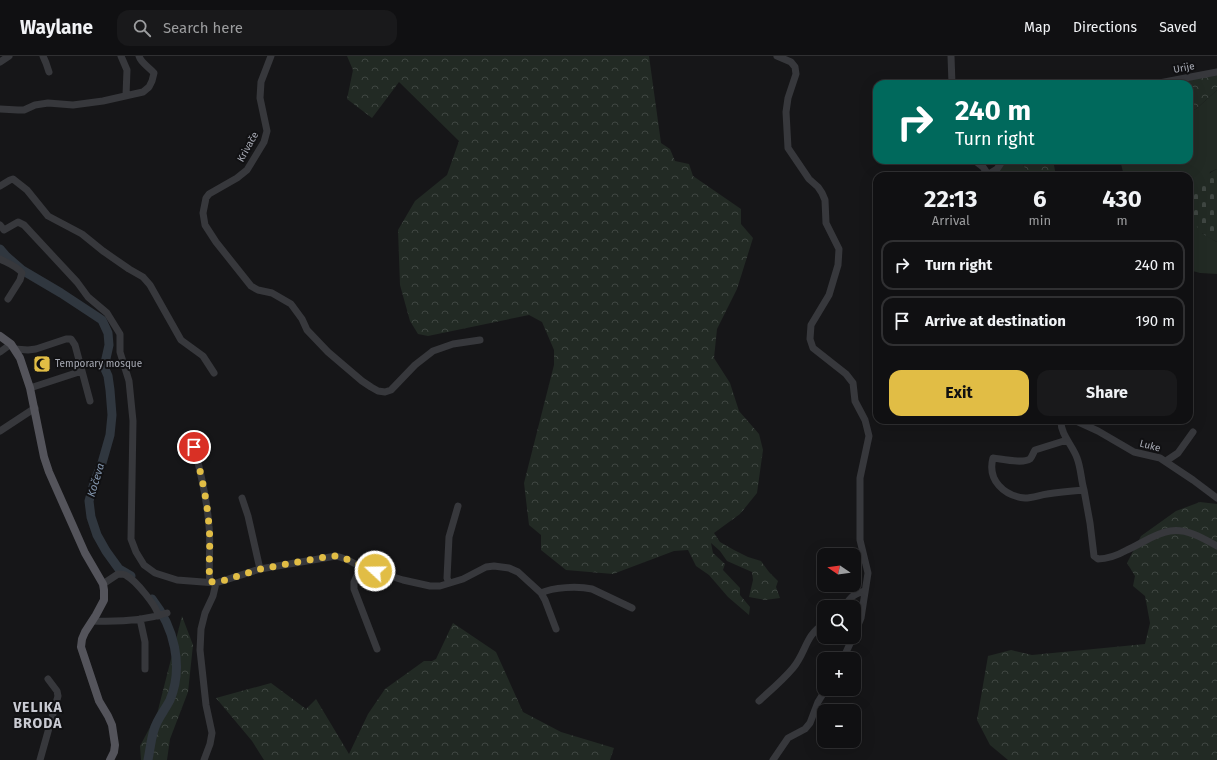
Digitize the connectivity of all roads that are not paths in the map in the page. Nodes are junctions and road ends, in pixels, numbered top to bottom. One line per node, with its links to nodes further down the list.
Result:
1 (10, 56): 8 (street)
2 (42, 56): 9 (street)
3 (121, 56): 13 (street)
4 (139, 56): 13 (street)
5 (270, 56): 24 (street, Krivače)
6 (777, 56): 49 (street)
7 (951, 56): 11 (street)
8 (0, 62)
9 (49, 72)
10 (1217, 72): 12 (street, Urije)
11 (952, 80)
12 (1175, 80)
13 (126, 95): 14 (street)
14 (0, 109)
15 (978, 164): 17 (street)
16 (1000, 164): 18 (street)
17 (986, 172)
18 (993, 172)
19 (0, 186): 28 (street)
20 (0, 225): 46 (street)
21 (0, 259): 22 (street)
22 (8, 299)
23 (0, 336): 25 (main road)
24 (480, 340)
25 (13, 346): 26 (street); 27 (street); 29 (main road)
26 (0, 352)
27 (82, 371): 29 (street); 30 (street)
28 (214, 373)
29 (30, 388): 31 (main road)
30 (90, 401)
31 (34, 408): 34 (street); 48 (main road)
32 (1061, 424): 36 (street)
33 (1083, 424): 38 (street, Luke)
34 (0, 431)
35 (1193, 432): 38 (street)
36 (1067, 440): 39 (street); 39 (street)
37 (194, 447): 46 (street)
38 (1166, 461): 41 (street, Luke)
39 (1084, 490): 43 (street)
40 (242, 498): 45 (street)
41 (1217, 498)
42 (458, 506): 47 (street)
43 (1217, 546)
44 (361, 567): 45 (street); 47 (street); 58 (street)
45 (260, 569): 46 (street)
46 (213, 582): 65 (street)
47 (449, 583): 50 (street)
48 (103, 584): 54 (street); 55 (main road)
49 (865, 591): 51 (street); 53 (street)
50 (540, 593): 52 (street); 57 (street)
51 (849, 600)
52 (632, 608)
53 (861, 618)
54 (140, 619): 55 (street); 59 (street)
55 (92, 621): 64 (main road)
56 (817, 628): 62 (street)
57 (556, 629)
58 (377, 649)
59 (145, 669)
60 (48, 678): 63 (street)
61 (822, 696): 66 (street)
62 (759, 701)
63 (40, 760)
64 (110, 760)
65 (204, 760)
66 (773, 760)

